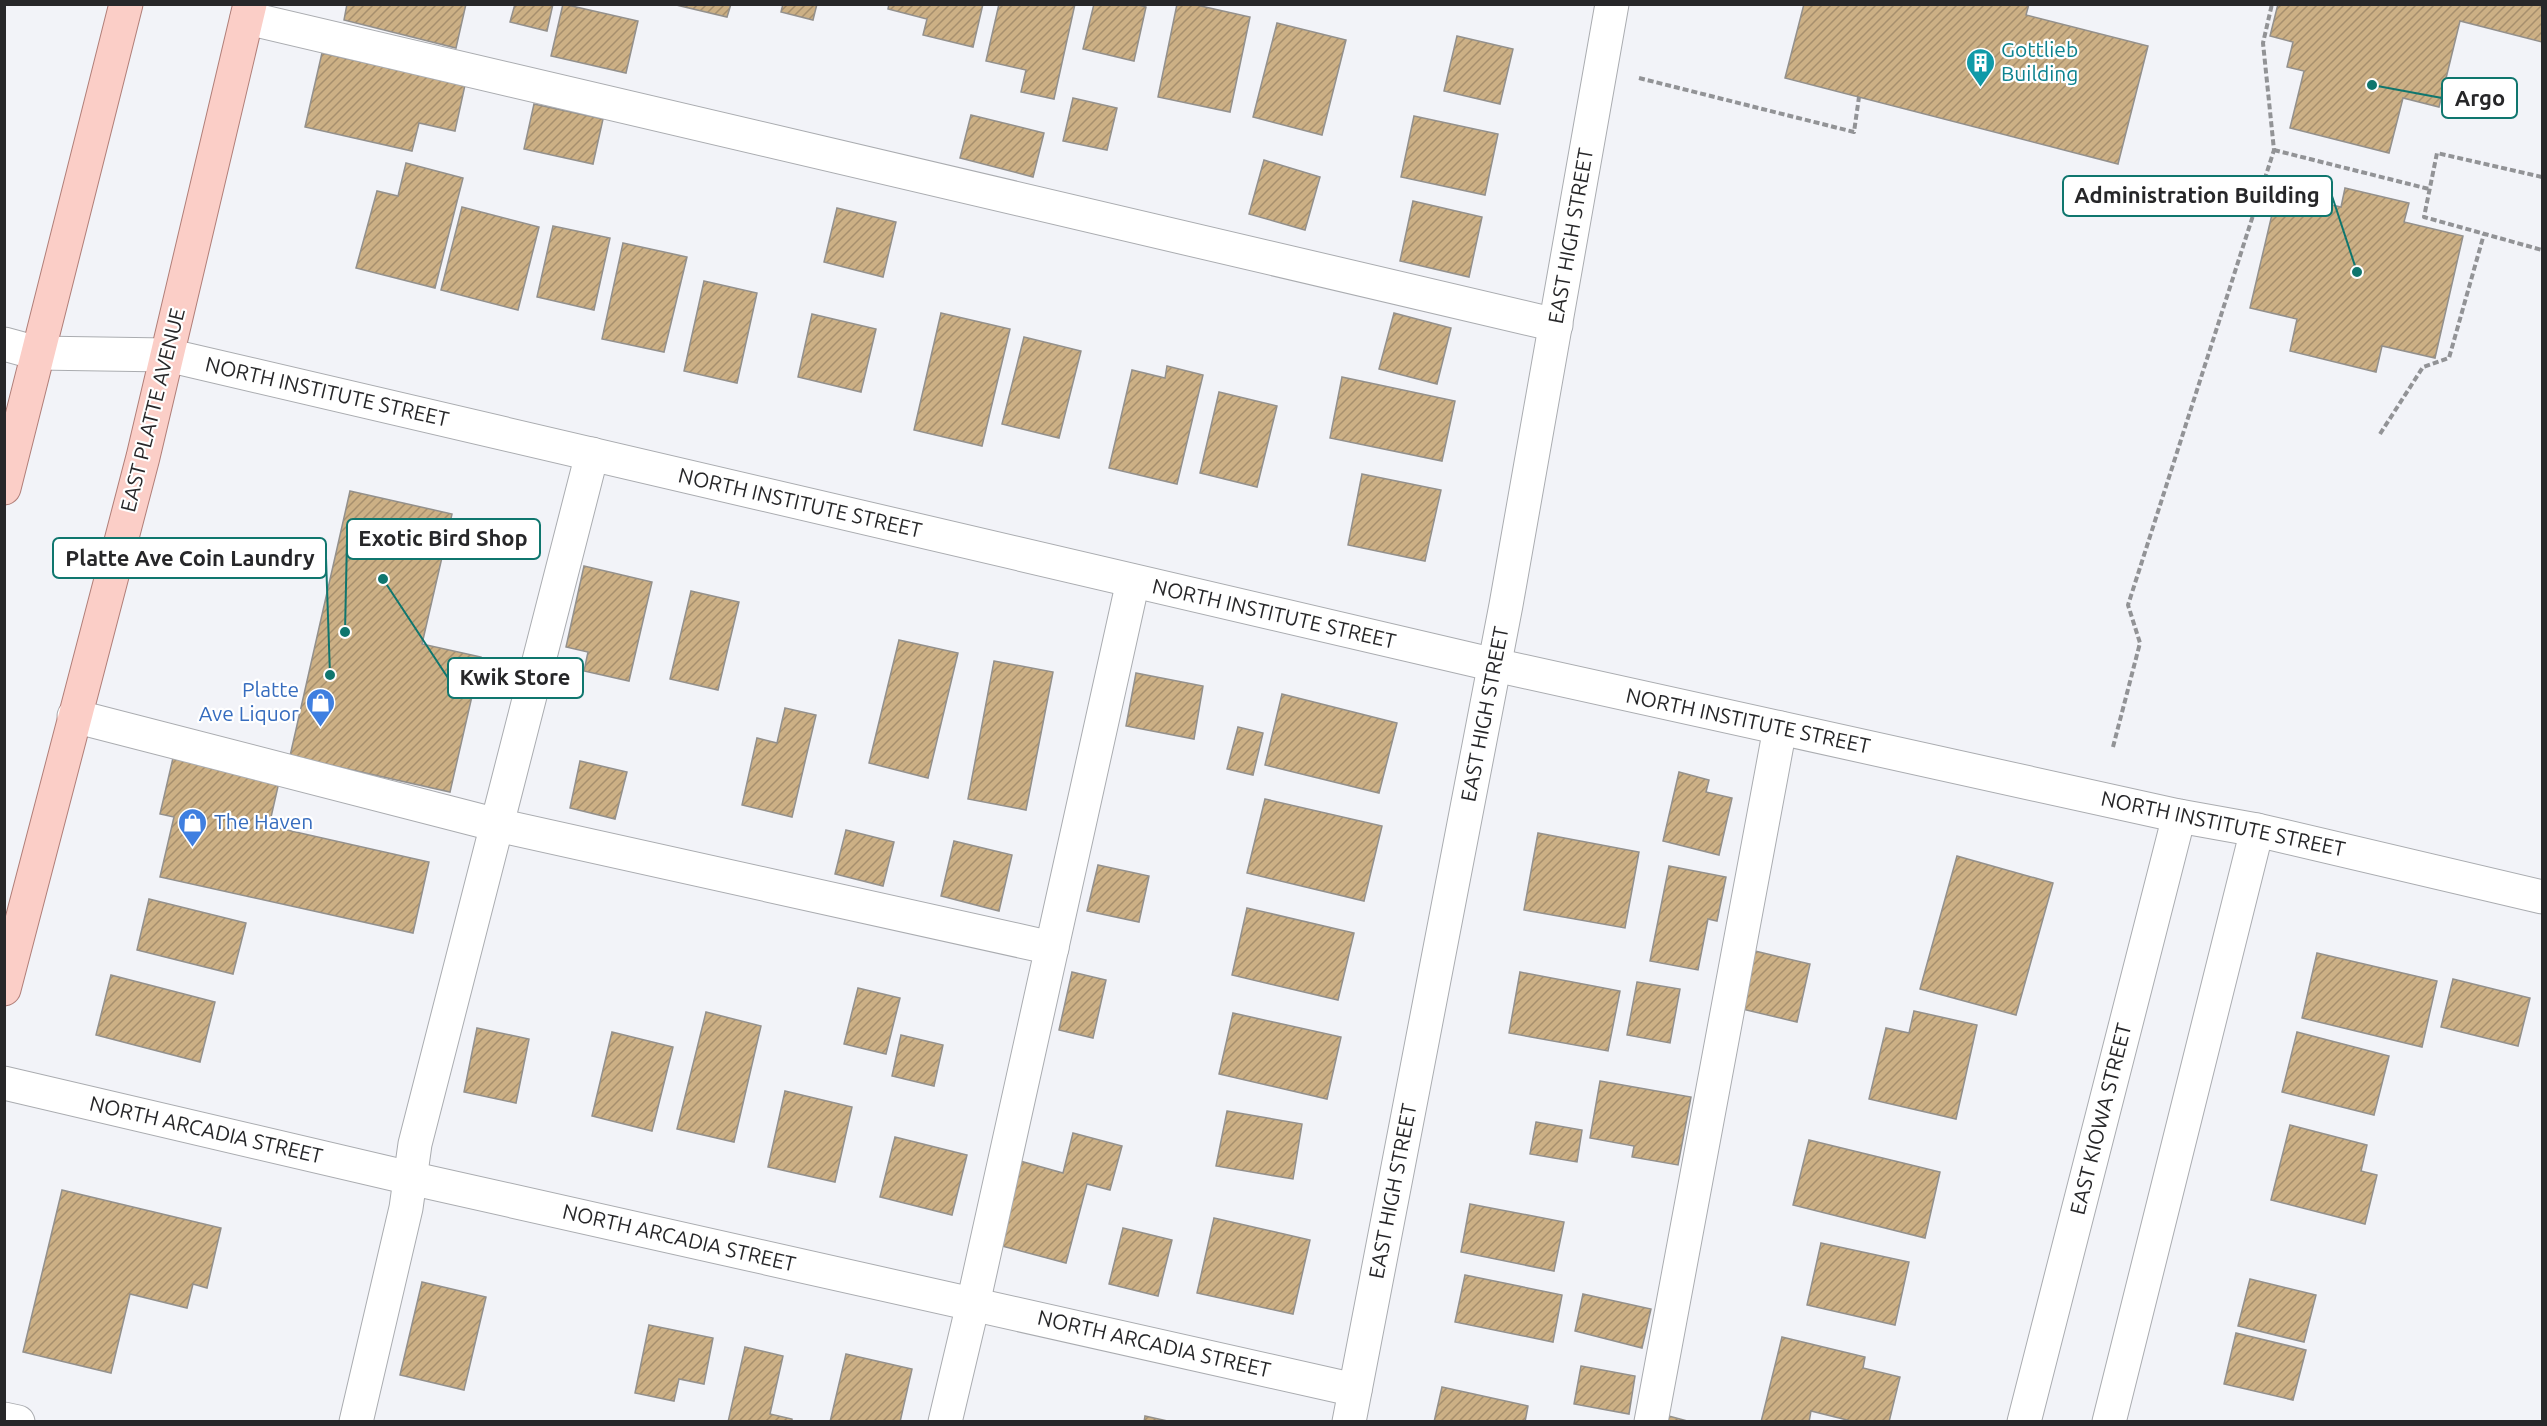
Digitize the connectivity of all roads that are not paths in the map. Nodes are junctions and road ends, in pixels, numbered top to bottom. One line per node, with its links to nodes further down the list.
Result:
1 (126, 4): 6 (main road)
2 (1612, 4): 4 (street, EAST HIGH STREET)
3 (249, 11): 4 (street); 7 (main road, EAST PLATTE AVENUE)
4 (1556, 325): 11 (street, EAST HIGH STREET)
5 (4, 344): 6 (street, NORTH INSTITUTE STREET)
6 (37, 353): 7 (street, NORTH INSTITUTE STREET); 9 (main road)
7 (167, 355): 8 (street, NORTH INSTITUTE STREET); 12 (main road, EAST PLATTE AVENUE)
8 (592, 454): 10 (street, NORTH INSTITUTE STREET); 15 (street)
9 (4, 488)
10 (1134, 581): 11 (street, NORTH INSTITUTE STREET); 18 (street)
11 (1495, 665): 13 (street, NORTH INSTITUTE STREET); 23 (street, EAST HIGH STREET)
12 (74, 716): 15 (street); 19 (main road, EAST PLATTE AVENUE)
13 (1779, 728): 14 (street, NORTH INSTITUTE STREET); 29 (street)
14 (2179, 816): 16 (street, NORTH INSTITUTE STREET); 30 (street, EAST KIOWA STREET)
15 (497, 825): 18 (street); 21 (street)
16 (2257, 830): 17 (street, NORTH INSTITUTE STREET); 31 (street)
17 (2542, 897)
18 (1052, 948): 22 (street)
19 (4, 989)
20 (4, 1083): 21 (street, NORTH ARCADIA STREET)
21 (410, 1178): 22 (street, NORTH ARCADIA STREET); 26 (street)
22 (974, 1304): 23 (street, NORTH ARCADIA STREET); 27 (street)
23 (1355, 1389): 28 (street, EAST HIGH STREET)
24 (4, 1419): 25 (street)
25 (18, 1422)
26 (356, 1422)
27 (945, 1422)
28 (1349, 1422)
29 (1651, 1422)
30 (2024, 1422)
31 (2109, 1422)

